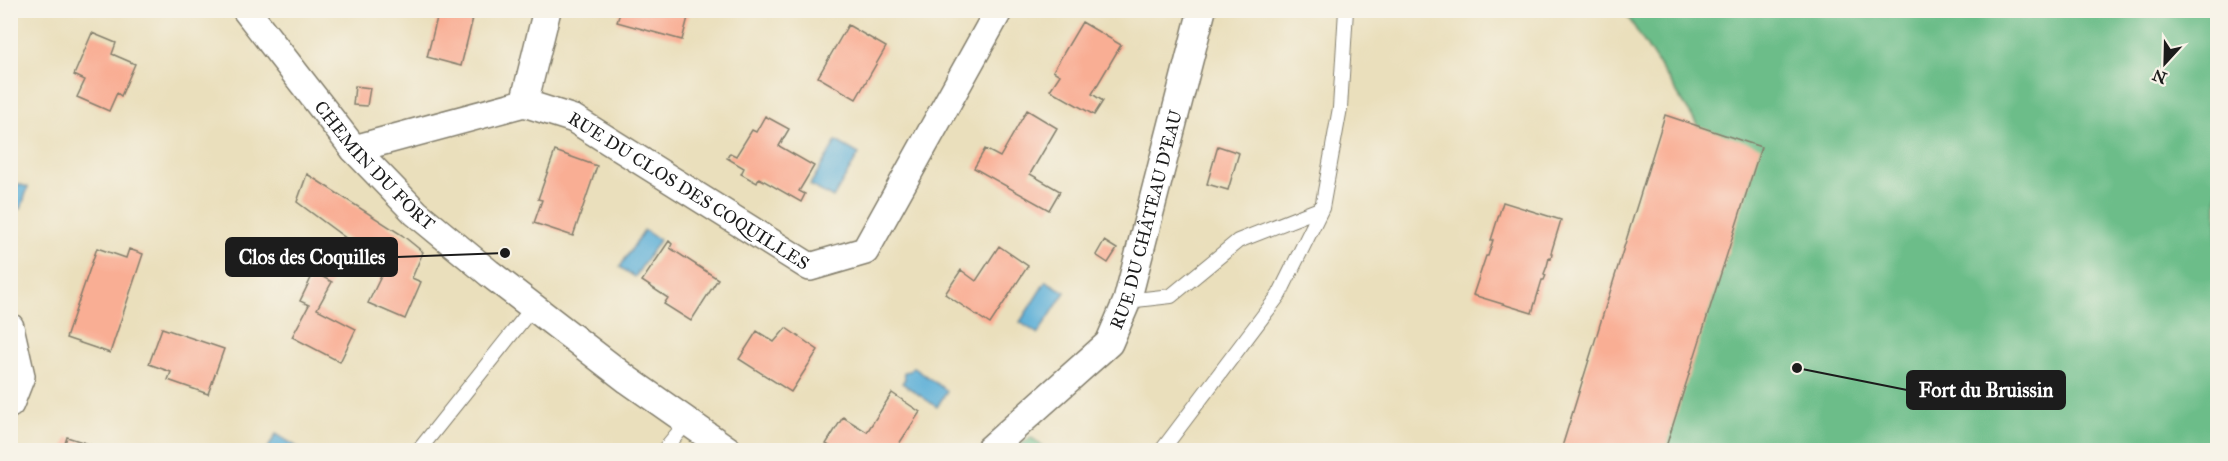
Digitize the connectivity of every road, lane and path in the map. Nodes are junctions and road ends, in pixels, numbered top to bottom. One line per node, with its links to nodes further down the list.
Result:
1 (246, 10): 7 (street, CHEMIN DU FORT)
2 (547, 10): 6 (street)
3 (999, 10): 6 (street, RUE DU CLOS DES COQUILLES)
4 (1202, 10): 9 (street, RUE DU CHÂTEAU D'EAU)
5 (1346, 10): 8 (lane)
6 (524, 103): 7 (street)
7 (354, 149): 10 (street, CHEMIN DU FORT)
8 (1322, 208): 9 (lane); 18 (lane)
9 (1127, 301): 17 (street, RUE DU CHÂTEAU D'EAU)
10 (533, 307): 13 (street, CHEMIN DU FORT); 14 (lane)
11 (10, 327): 12 (street)
12 (10, 404)
13 (687, 422): 15 (lane); 16 (street, CHEMIN DU FORT)
14 (419, 450)
15 (664, 450)
16 (728, 450)
17 (989, 450)
18 (1162, 450)

